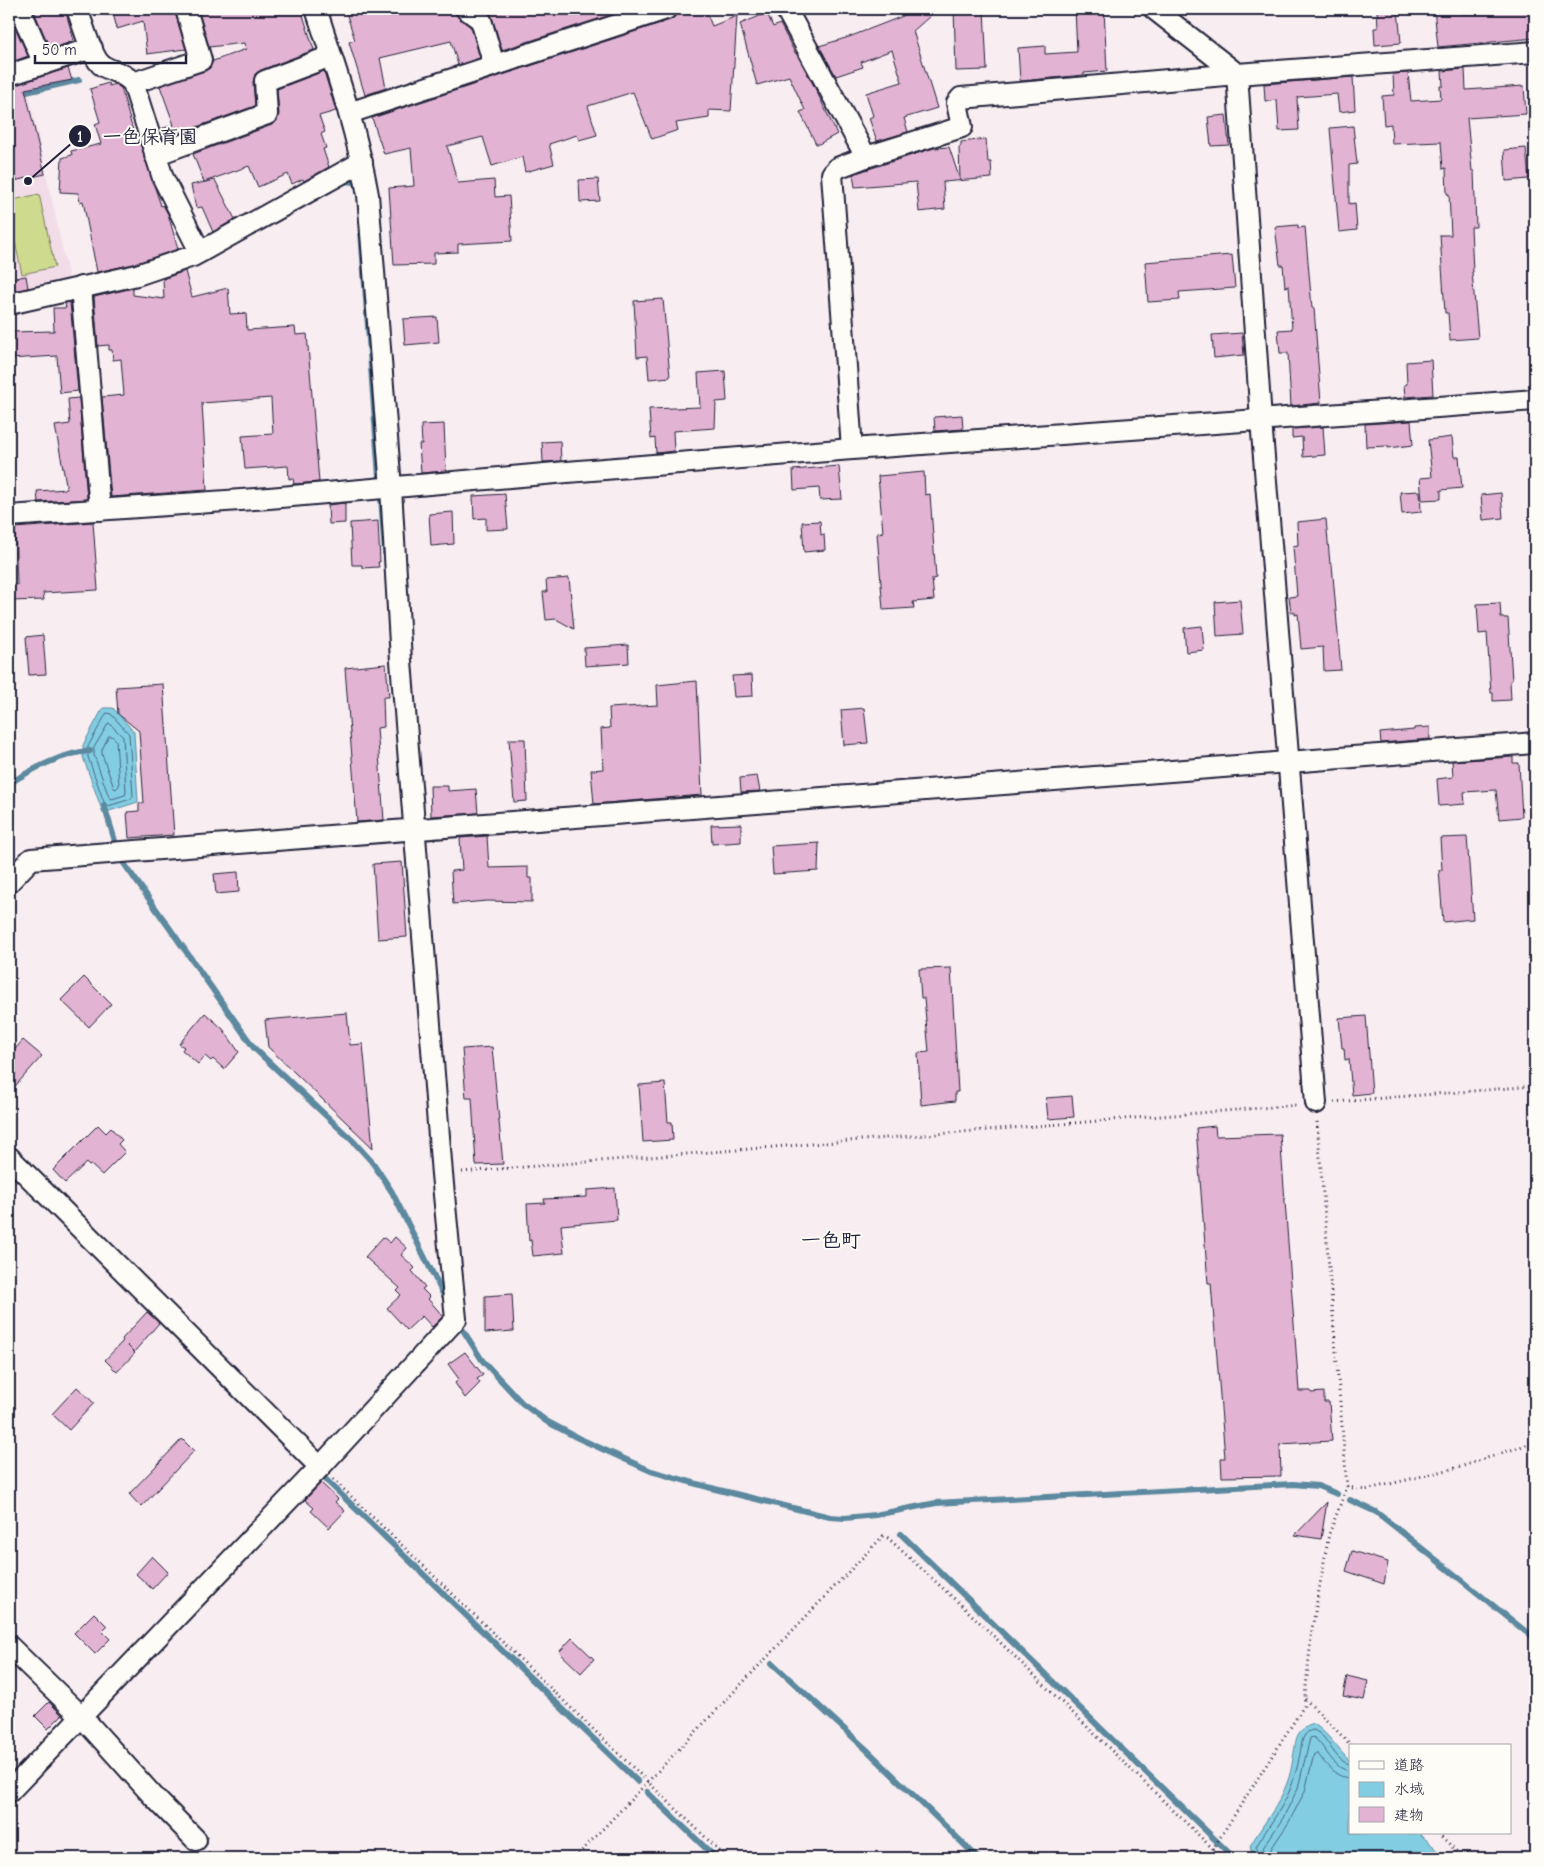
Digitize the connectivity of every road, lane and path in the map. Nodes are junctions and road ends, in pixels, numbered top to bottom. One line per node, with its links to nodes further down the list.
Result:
1 (20, 9): 12 (street)
2 (77, 9): 9 (street)
3 (186, 9): 16 (street)
4 (316, 9): 11 (street)
5 (466, 9): 13 (street)
6 (666, 9): 13 (street)
7 (786, 9): 19 (street)
8 (1154, 9): 14 (street)
9 (92, 48): 12 (street); 16 (street)
10 (1535, 52): 14 (street)
11 (331, 56): 17 (street); 18 (street)
12 (44, 64): 15 (street)
13 (494, 65): 17 (street)
14 (1237, 74): 19 (street); 25 (street)
15 (9, 75)
16 (133, 83): 18 (street)
17 (349, 113): 20 (street)
18 (156, 155): 21 (street)
19 (866, 157): 26 (street)
20 (362, 162): 21 (street); 27 (street)
21 (200, 252): 22 (street)
22 (81, 287): 23 (street); 28 (street)
23 (9, 304)
24 (1535, 400): 25 (street)
25 (1261, 420): 26 (street); 31 (street)
26 (852, 450): 27 (street)
27 (391, 488): 28 (street); 32 (street)
28 (100, 510): 29 (street)
29 (9, 516)
30 (1535, 743): 31 (street)
31 (1288, 762): 32 (street); 35 (street)
32 (415, 829): 33 (street); 37 (street)
33 (9, 882)
34 (1535, 1086): 35 (path)
35 (1316, 1103): 37 (path); 40 (path)
36 (9, 1157): 39 (street)
37 (442, 1174): 39 (street)
38 (1535, 1442): 40 (path)
39 (320, 1466): 43 (street); 50 (path)
40 (1347, 1487): 42 (path)
41 (9, 1646): 43 (street)
42 (1305, 1698): 44 (path); 48 (path)
43 (82, 1717): 45 (street); 47 (street)
44 (1350, 1744)
45 (9, 1792)
46 (1439, 1834): 52 (path)
47 (196, 1840)
48 (1213, 1849): 49 (path); 51 (path)
49 (575, 1858)
50 (727, 1858)
51 (1207, 1858)
52 (1463, 1858)

